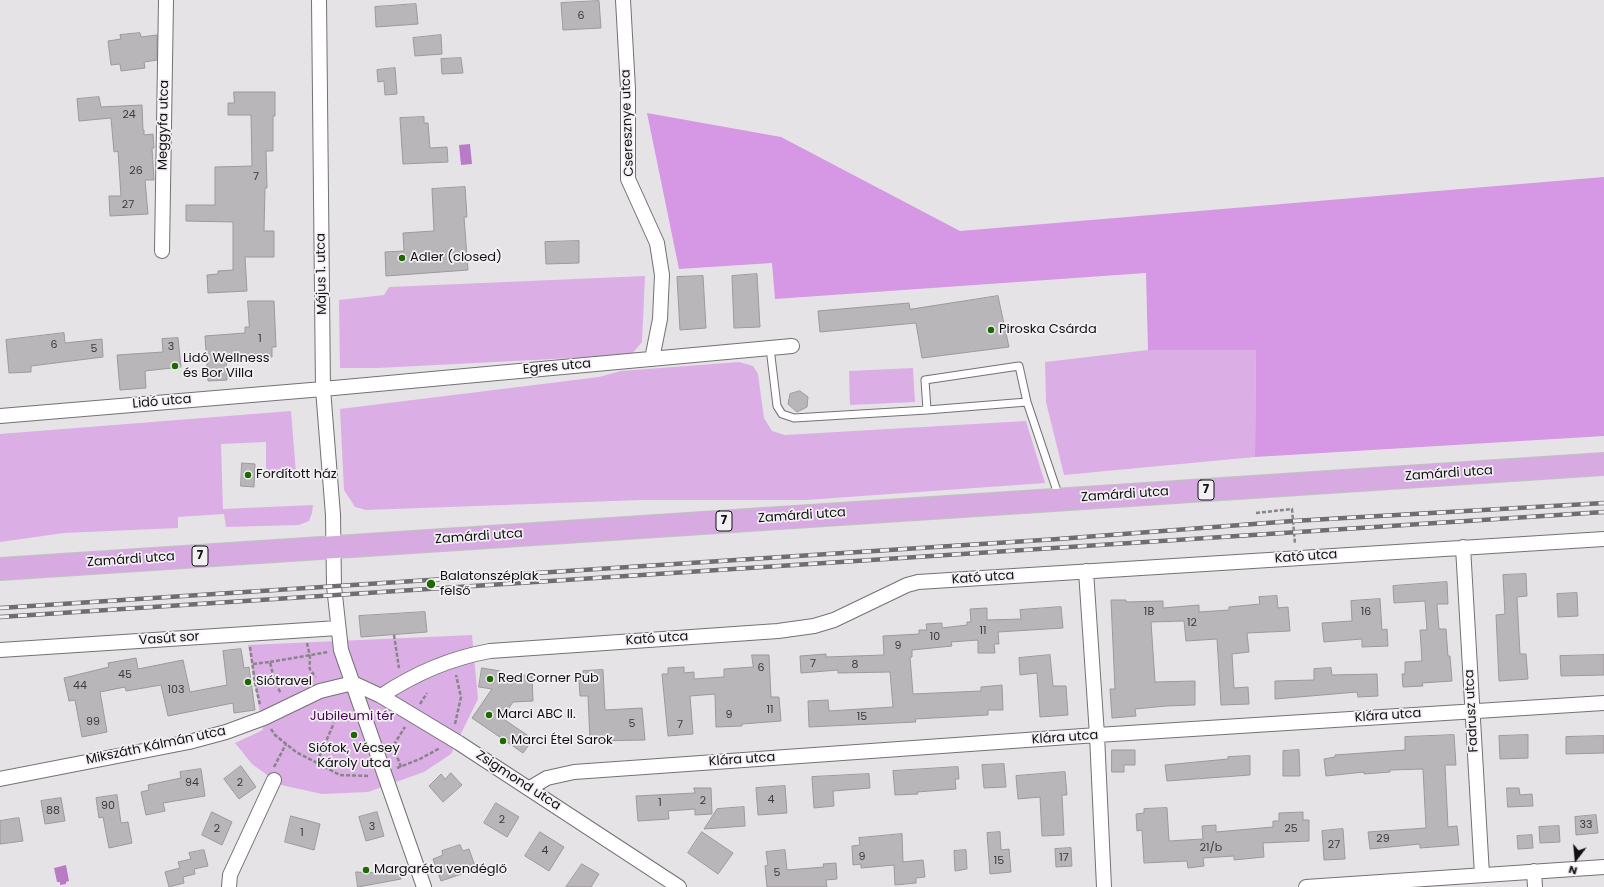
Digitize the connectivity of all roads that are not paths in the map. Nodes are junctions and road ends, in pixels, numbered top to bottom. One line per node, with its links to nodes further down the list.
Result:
1 (166, 0): 4 (street, Meggyfa utca)
2 (319, 0): 8 (street, Május 1. utca)
3 (623, 0): 7 (street, Cseresznye utca)
4 (162, 251)
5 (792, 346): 6 (street, Egres utca)
6 (770, 348): 7 (street, Egres utca); 10 (lane)
7 (652, 359): 8 (street, Egres utca)
8 (323, 390): 11 (street, Lidó utca); 15 (street, Május 1. utca)
9 (1028, 402): 10 (lane); 10 (lane); 13 (lane)
10 (927, 410)
11 (0, 416)
12 (1604, 464): 13 (main road, Zamárdi utca / 7)
13 (1060, 499): 15 (main road, Zamárdi utca / 7)
14 (1604, 539): 16 (street, Kató utca)
15 (334, 547): 17 (main road, Zamárdi utca / 7); 19 (street)
16 (1464, 547): 18 (street, Kató utca); 24 (street, Fadrusz utca)
17 (0, 569)
18 (1086, 571): 22 (street, Kató utca); 25 (street)
19 (338, 628): 20 (street, Vasút sor); 21 (street)
20 (0, 650)
21 (353, 684): 22 (street, Zsigmond utca); 26 (street, Mikszáth Kálmán utca); 34 (street)
22 (381, 696): 28 (street, Zsigmond utca)
23 (1604, 702): 24 (street, Klára utca)
24 (1472, 711): 25 (street, Klára utca); 31 (street, Fadrusz utca)
25 (1097, 735): 28 (street, Klára utca); 36 (street)
26 (0, 778)
27 (274, 780): 33 (street)
28 (530, 788): 35 (street, Zsigmond utca)
29 (1604, 867): 30 (street)
30 (1534, 871): 31 (street); 38 (street)
31 (1482, 875): 32 (street)
32 (1438, 883): 37 (street)
33 (229, 887)
34 (424, 887)
35 (679, 887)
36 (1104, 887)
37 (1306, 887)
38 (1535, 887)

